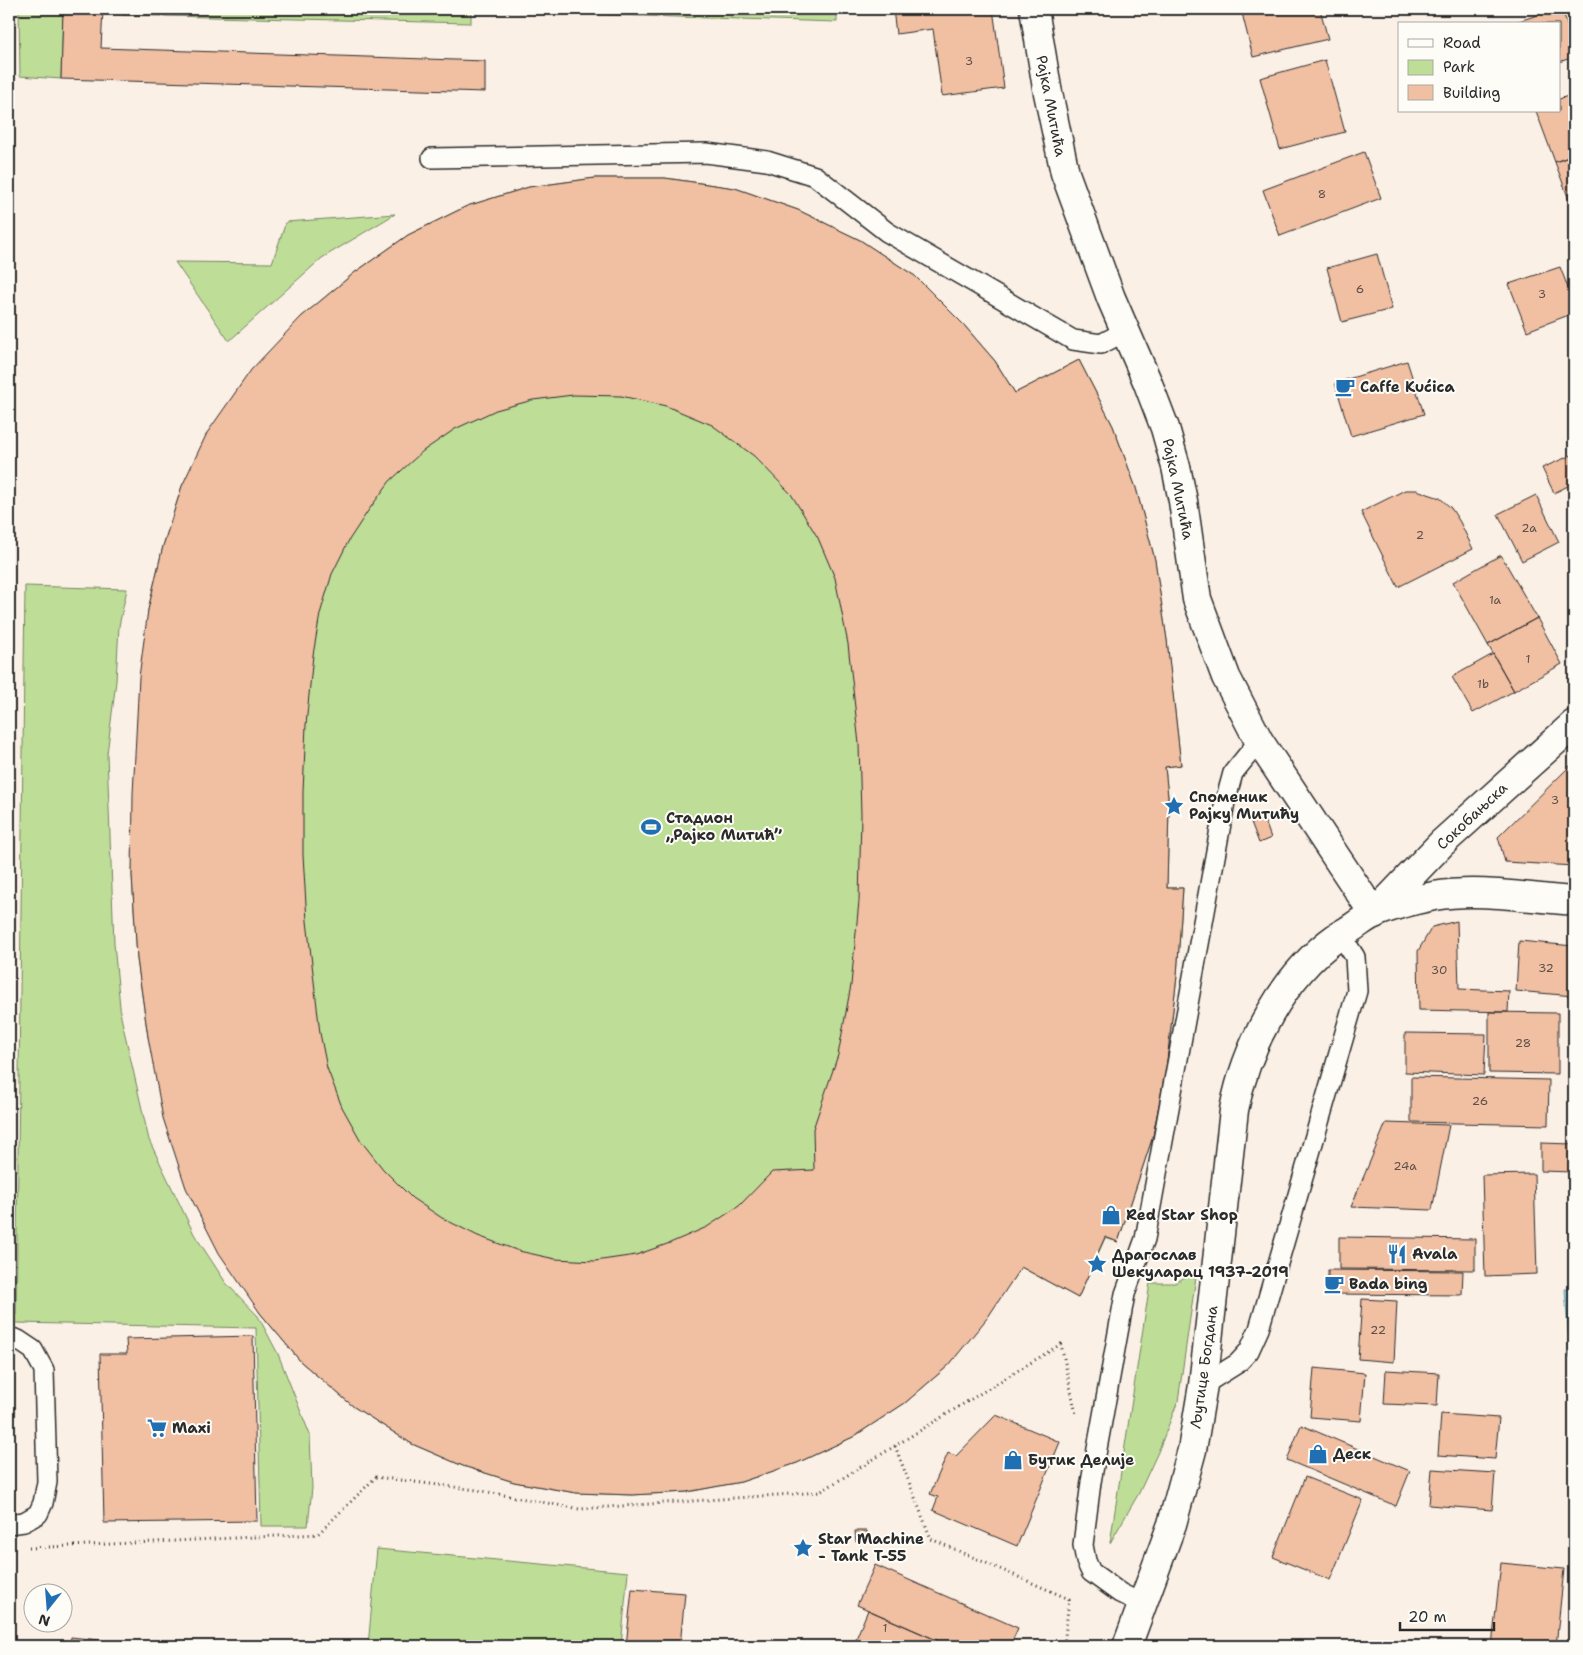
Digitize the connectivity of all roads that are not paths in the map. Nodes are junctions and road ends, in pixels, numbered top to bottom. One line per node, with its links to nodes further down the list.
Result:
1 (1034, 9): 3 (street, Рајка Митића)
2 (432, 158): 3 (lane)
3 (1124, 332): 5 (street, Рајка Митића)
4 (1574, 724): 7 (street, Сокобањска)
5 (1259, 741): 7 (street, Рајка Митића); 12 (lane)
6 (1574, 902): 7 (street, Љутице Богдана)
7 (1374, 914): 8 (street, Љутице Богдана)
8 (1341, 935): 10 (street, Љутице Богдана); 10 (lane)
9 (9, 1337): 11 (lane)
10 (1203, 1384): 12 (street, Љутице Богдана)
11 (9, 1524)
12 (1142, 1604): 13 (street, Љутице Богдана)
13 (1127, 1646)

